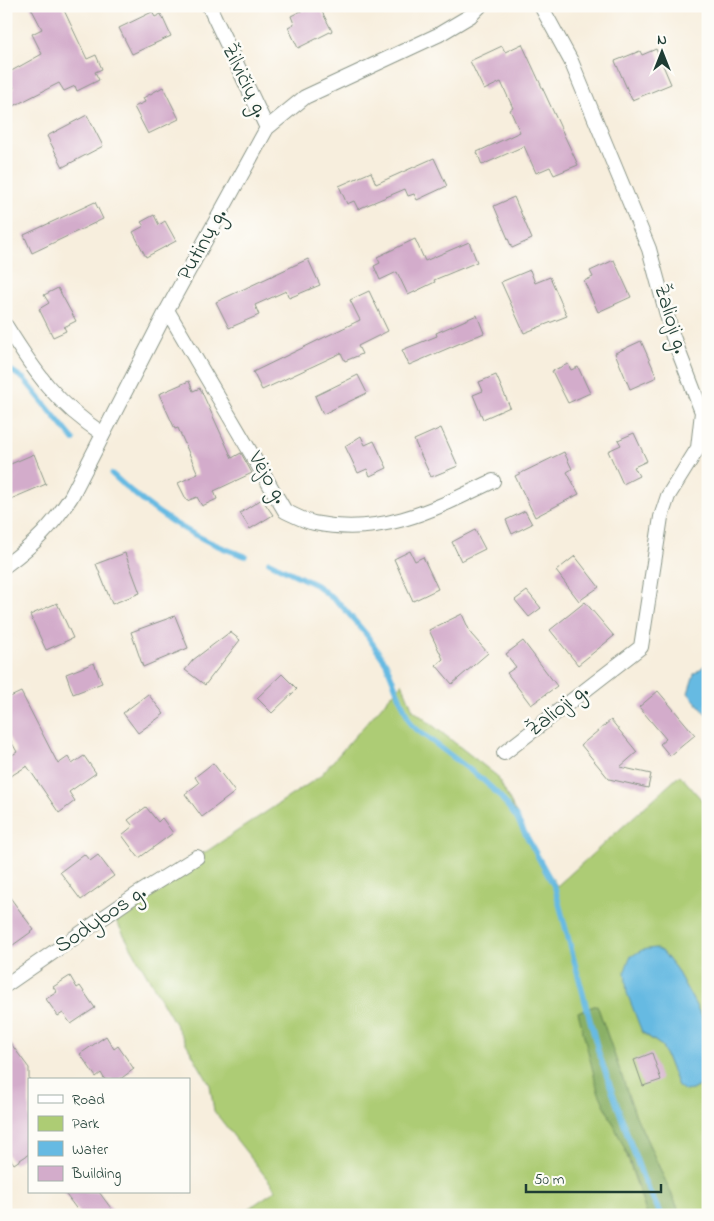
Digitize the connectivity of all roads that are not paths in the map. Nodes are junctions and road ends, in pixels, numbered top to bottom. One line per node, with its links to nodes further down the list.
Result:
1 (209, 6): 4 (street, Žilvičių g.)
2 (480, 6): 4 (street, Putinų g.)
3 (541, 6): 10 (street, Žalioji g.)
4 (267, 128): 5 (street, Putinų g.)
5 (167, 310): 7 (street, Putinų g.); 8 (street, Vėjo g.)
6 (6, 326): 7 (street)
7 (104, 434): 9 (street, Putinų g.)
8 (493, 481)
9 (6, 565)
10 (504, 753)
11 (196, 857): 12 (street, Sodybos g.)
12 (6, 984)

